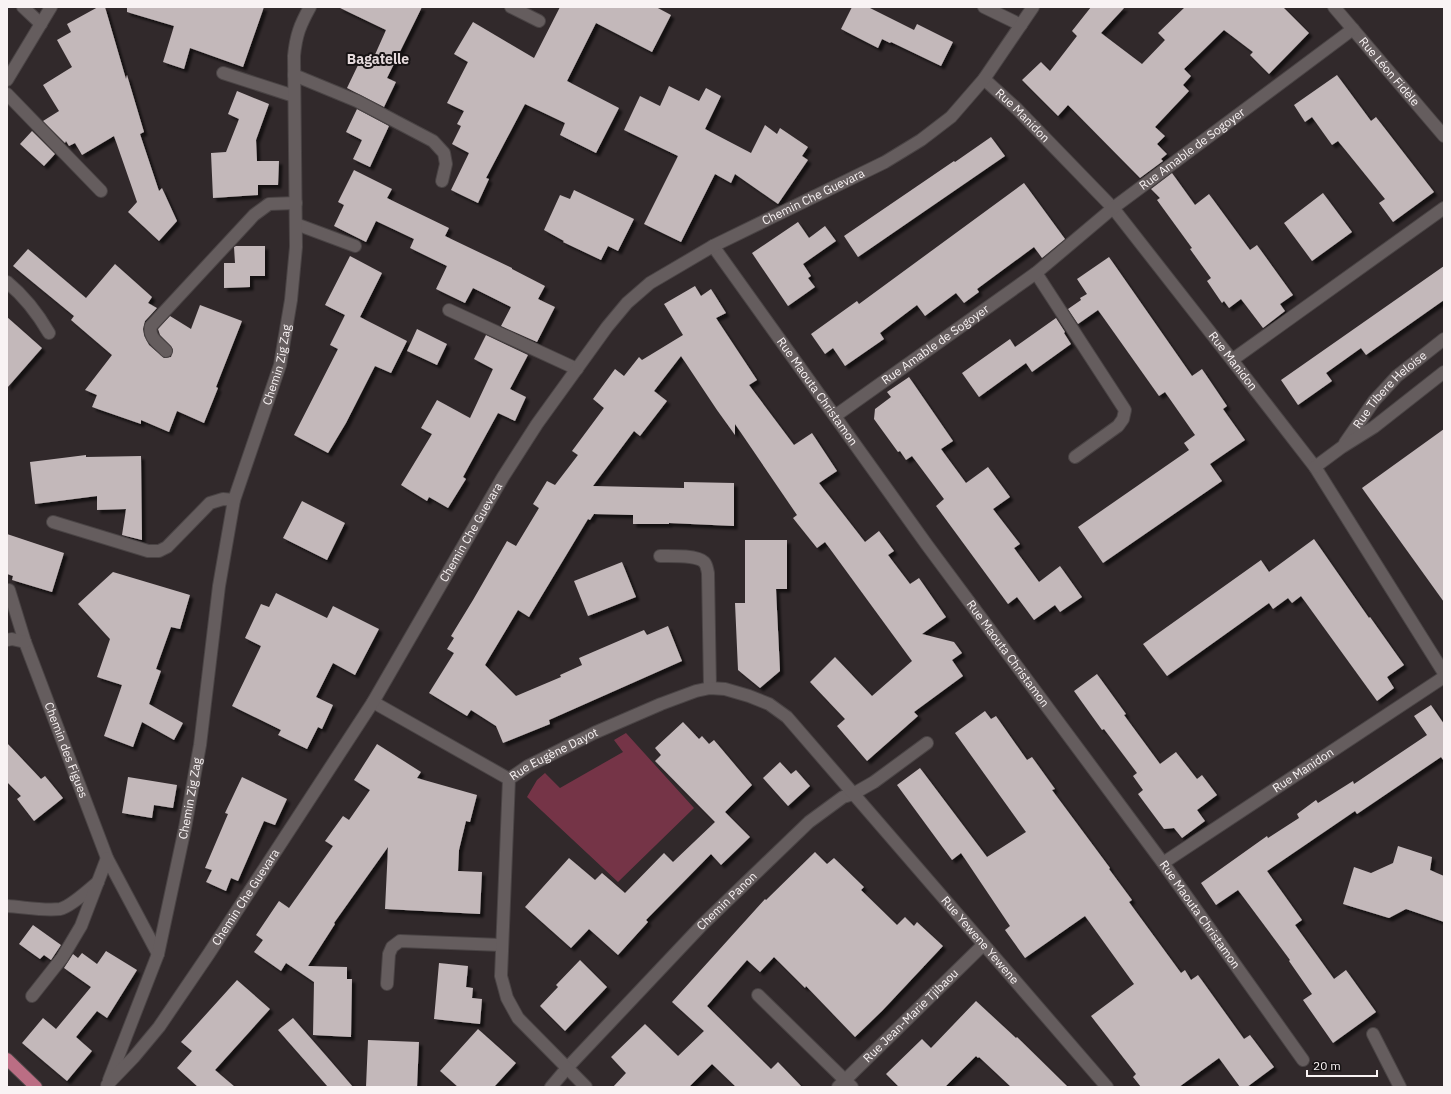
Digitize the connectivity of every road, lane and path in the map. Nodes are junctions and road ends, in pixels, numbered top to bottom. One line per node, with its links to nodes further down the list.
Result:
1 (23, 7): 9 (street)
2 (51, 7): 9 (street)
3 (310, 7): 13 (street, Chemin Zig Zag)
4 (511, 7): 8 (street)
5 (984, 7): 10 (street)
6 (1033, 7): 10 (street, Chemin Che Guevara)
7 (1334, 7): 11 (street, Rue Léon Fidèle)
8 (539, 21)
9 (41, 24): 15 (street)
10 (1021, 25): 14 (street, Chemin Che Guevara)
11 (1353, 29): 18 (street, Rue Léon Fidèle); 22 (street, Rue Amable de Sogoyer)
12 (223, 73): 17 (street)
13 (294, 75): 17 (street, Chemin Zig Zag); 19 (street)
14 (984, 79): 22 (street, Rue Manidon); 26 (street, Chemin Che Guevara)
15 (7, 80)
16 (7, 94): 20 (street)
17 (294, 96): 21 (street, Chemin Zig Zag)
18 (1444, 136)
19 (442, 181)
20 (101, 191)
21 (296, 203): 24 (street, Chemin Zig Zag); 32 (street)
22 (1113, 208): 27 (street, Rue Amable de Sogoyer); 33 (street, Rue Manidon)
23 (1444, 208): 33 (street)
24 (296, 224): 25 (street); 40 (street, Chemin Zig Zag)
25 (355, 246)
26 (713, 246): 34 (street, Chemin Che Guevara); 36 (street, Rue Maouta Christamon)
27 (1036, 273): 36 (street, Rue Amable de Sogoyer); 38 (street)
28 (7, 282): 30 (street)
29 (449, 310): 34 (street)
30 (49, 333)
31 (1444, 339): 37 (street, Rue Tibere Heloise)
32 (166, 351)
33 (1232, 360): 39 (street, Rue Manidon)
34 (577, 368): 49 (street, Chemin Che Guevara)
35 (1444, 372): 37 (street, Rue Tibere Heloise)
36 (835, 416): 54 (street, Rue Maouta Christamon)
37 (1342, 447): 39 (street, Rue Tibere Heloise)
38 (1075, 457)
39 (1314, 467): 46 (street, Rue Manidon)
40 (234, 500): 41 (street); 59 (street, Chemin Zig Zag)
41 (53, 522)
42 (660, 556): 48 (street)
43 (9, 590): 45 (street, Chemin des Figues)
44 (7, 640): 45 (street)
45 (25, 642): 53 (street, Chemin des Figues)
46 (1444, 672)
47 (1444, 677): 54 (street, Rue Manidon)
48 (710, 688): 51 (street, Rue Eugène Dayot); 52 (street, Rue Eugène Dayot)
49 (373, 702): 51 (street); 68 (street, Chemin Che Guevara)
50 (927, 743): 52 (street, Chemin Panon)
51 (509, 780): 57 (street, Rue Eugène Dayot)
52 (853, 794): 58 (street, Rue Yewene Yewene); 66 (street, Chemin Panon)
53 (107, 858): 55 (street); 59 (street, Chemin des Figues)
54 (1163, 863): 65 (street, Rue Maouta Christamon)
55 (99, 881): 56 (street); 62 (street)
56 (7, 906)
57 (502, 945): 60 (street); 66 (street, Rue Eugène Dayot)
58 (983, 945): 67 (street, Rue Jean-Marie Tjibaou); 72 (street, Rue Yewene Yewene)
59 (158, 954): 68 (street, Chemin Zig Zag)
60 (387, 984)
61 (758, 995): 67 (street)
62 (32, 996)
63 (1374, 1034): 73 (street)
64 (7, 1059): 69 (main road)
65 (1303, 1060)
66 (567, 1068): 70 (street, Chemin Panon); 71 (street, Rue Eugène Dayot)
67 (845, 1085)
68 (107, 1086)
69 (36, 1087)
70 (551, 1087)
71 (586, 1087)
72 (1107, 1087)
73 (1400, 1087)

